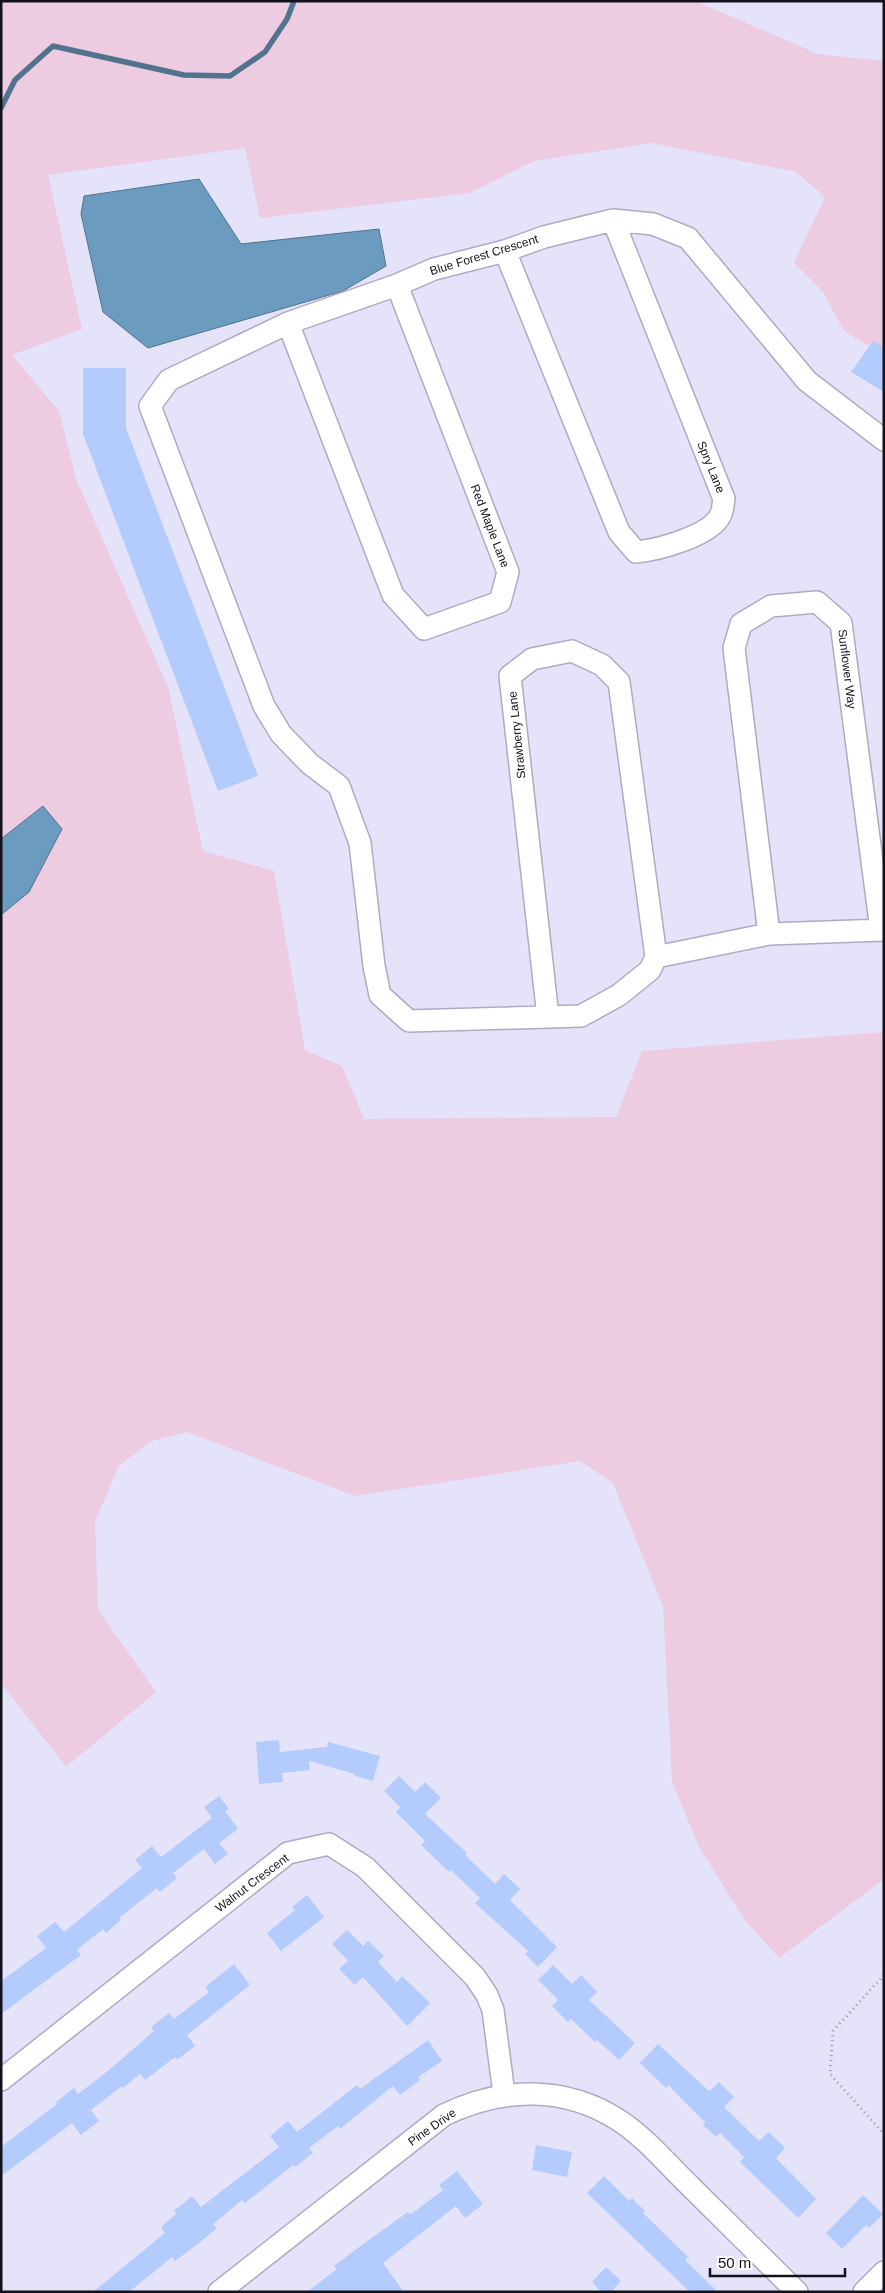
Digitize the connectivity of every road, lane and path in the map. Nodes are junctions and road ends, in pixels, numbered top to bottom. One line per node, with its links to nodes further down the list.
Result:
1 (613, 220): 2 (street, Blue Forest Crescent); 2 (street, Spry Lane); 5 (street, Blue Forest Crescent)
2 (505, 251): 3 (street, Blue Forest Crescent)
3 (396, 285): 4 (street, Blue Forest Crescent); 4 (street, Red Maple Lane)
4 (288, 323): 9 (street, Blue Forest Crescent)
5 (884, 440)
6 (882, 930): 7 (street); 7 (street, Sunflower Way)
7 (769, 934): 8 (street)
8 (656, 957): 9 (street); 9 (street, Strawberry Lane)
9 (548, 1017)
10 (884, 1975): 13 (path)
11 (1, 2080): 12 (street, Walnut Crescent)
12 (504, 2094): 15 (street, Pine Drive); 16 (street, Pine Drive)
13 (884, 2134)
14 (884, 2272): 17 (street)
15 (219, 2292)
16 (797, 2292)
17 (864, 2292)

